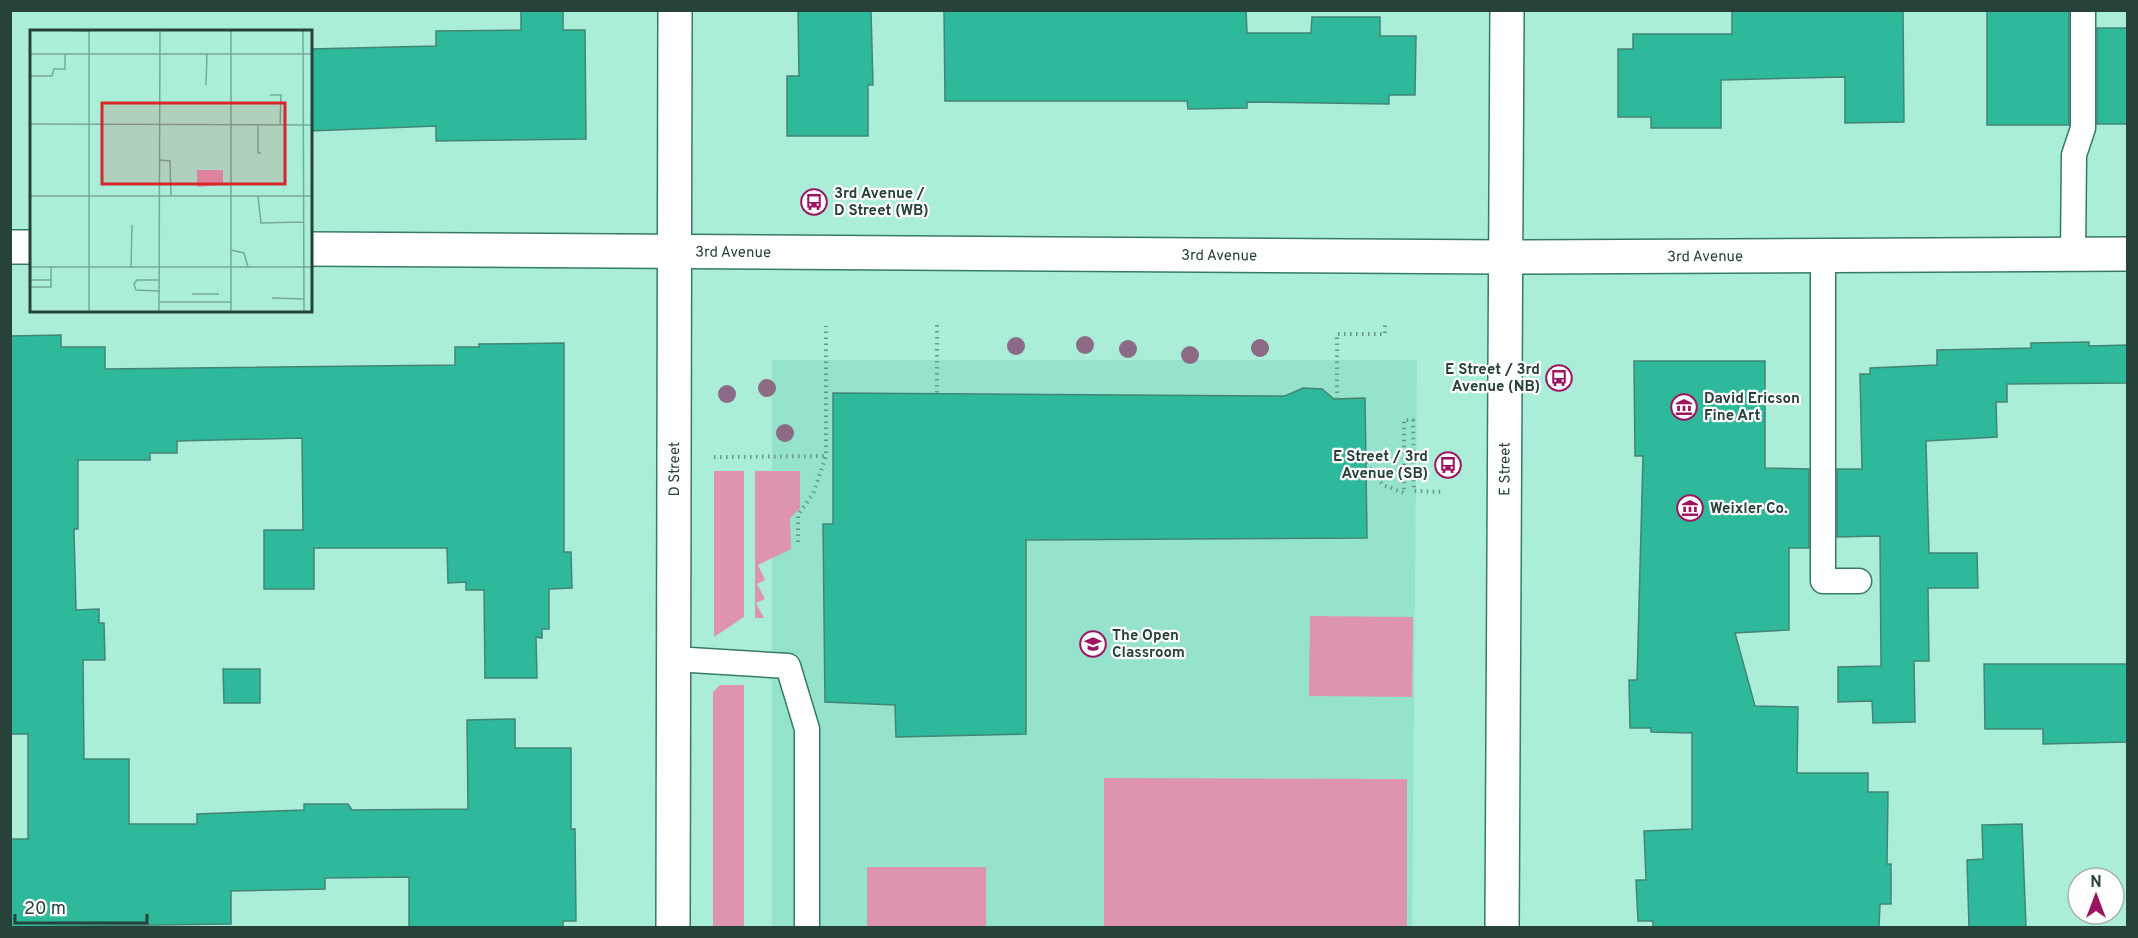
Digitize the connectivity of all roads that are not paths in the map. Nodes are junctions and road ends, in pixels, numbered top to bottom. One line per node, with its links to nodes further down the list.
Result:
1 (675, 10): 7 (street, D Street)
2 (1507, 10): 11 (street, E Street)
3 (2083, 10): 10 (lane)
4 (10, 247): 5 (street)
5 (30, 247)
6 (312, 249): 7 (street, 3rd Avenue)
7 (674, 252): 11 (street, 3rd Avenue); 13 (street, D Street)
8 (2127, 254): 10 (street, 3rd Avenue)
9 (1823, 255): 10 (street, 3rd Avenue); 11 (street, 3rd Avenue); 12 (lane)
10 (2073, 255)
11 (1507, 257): 16 (street, E Street)
12 (1859, 581)
13 (674, 658): 14 (street, D Street); 15 (lane)
14 (673, 927)
15 (807, 927)
16 (1502, 927)

